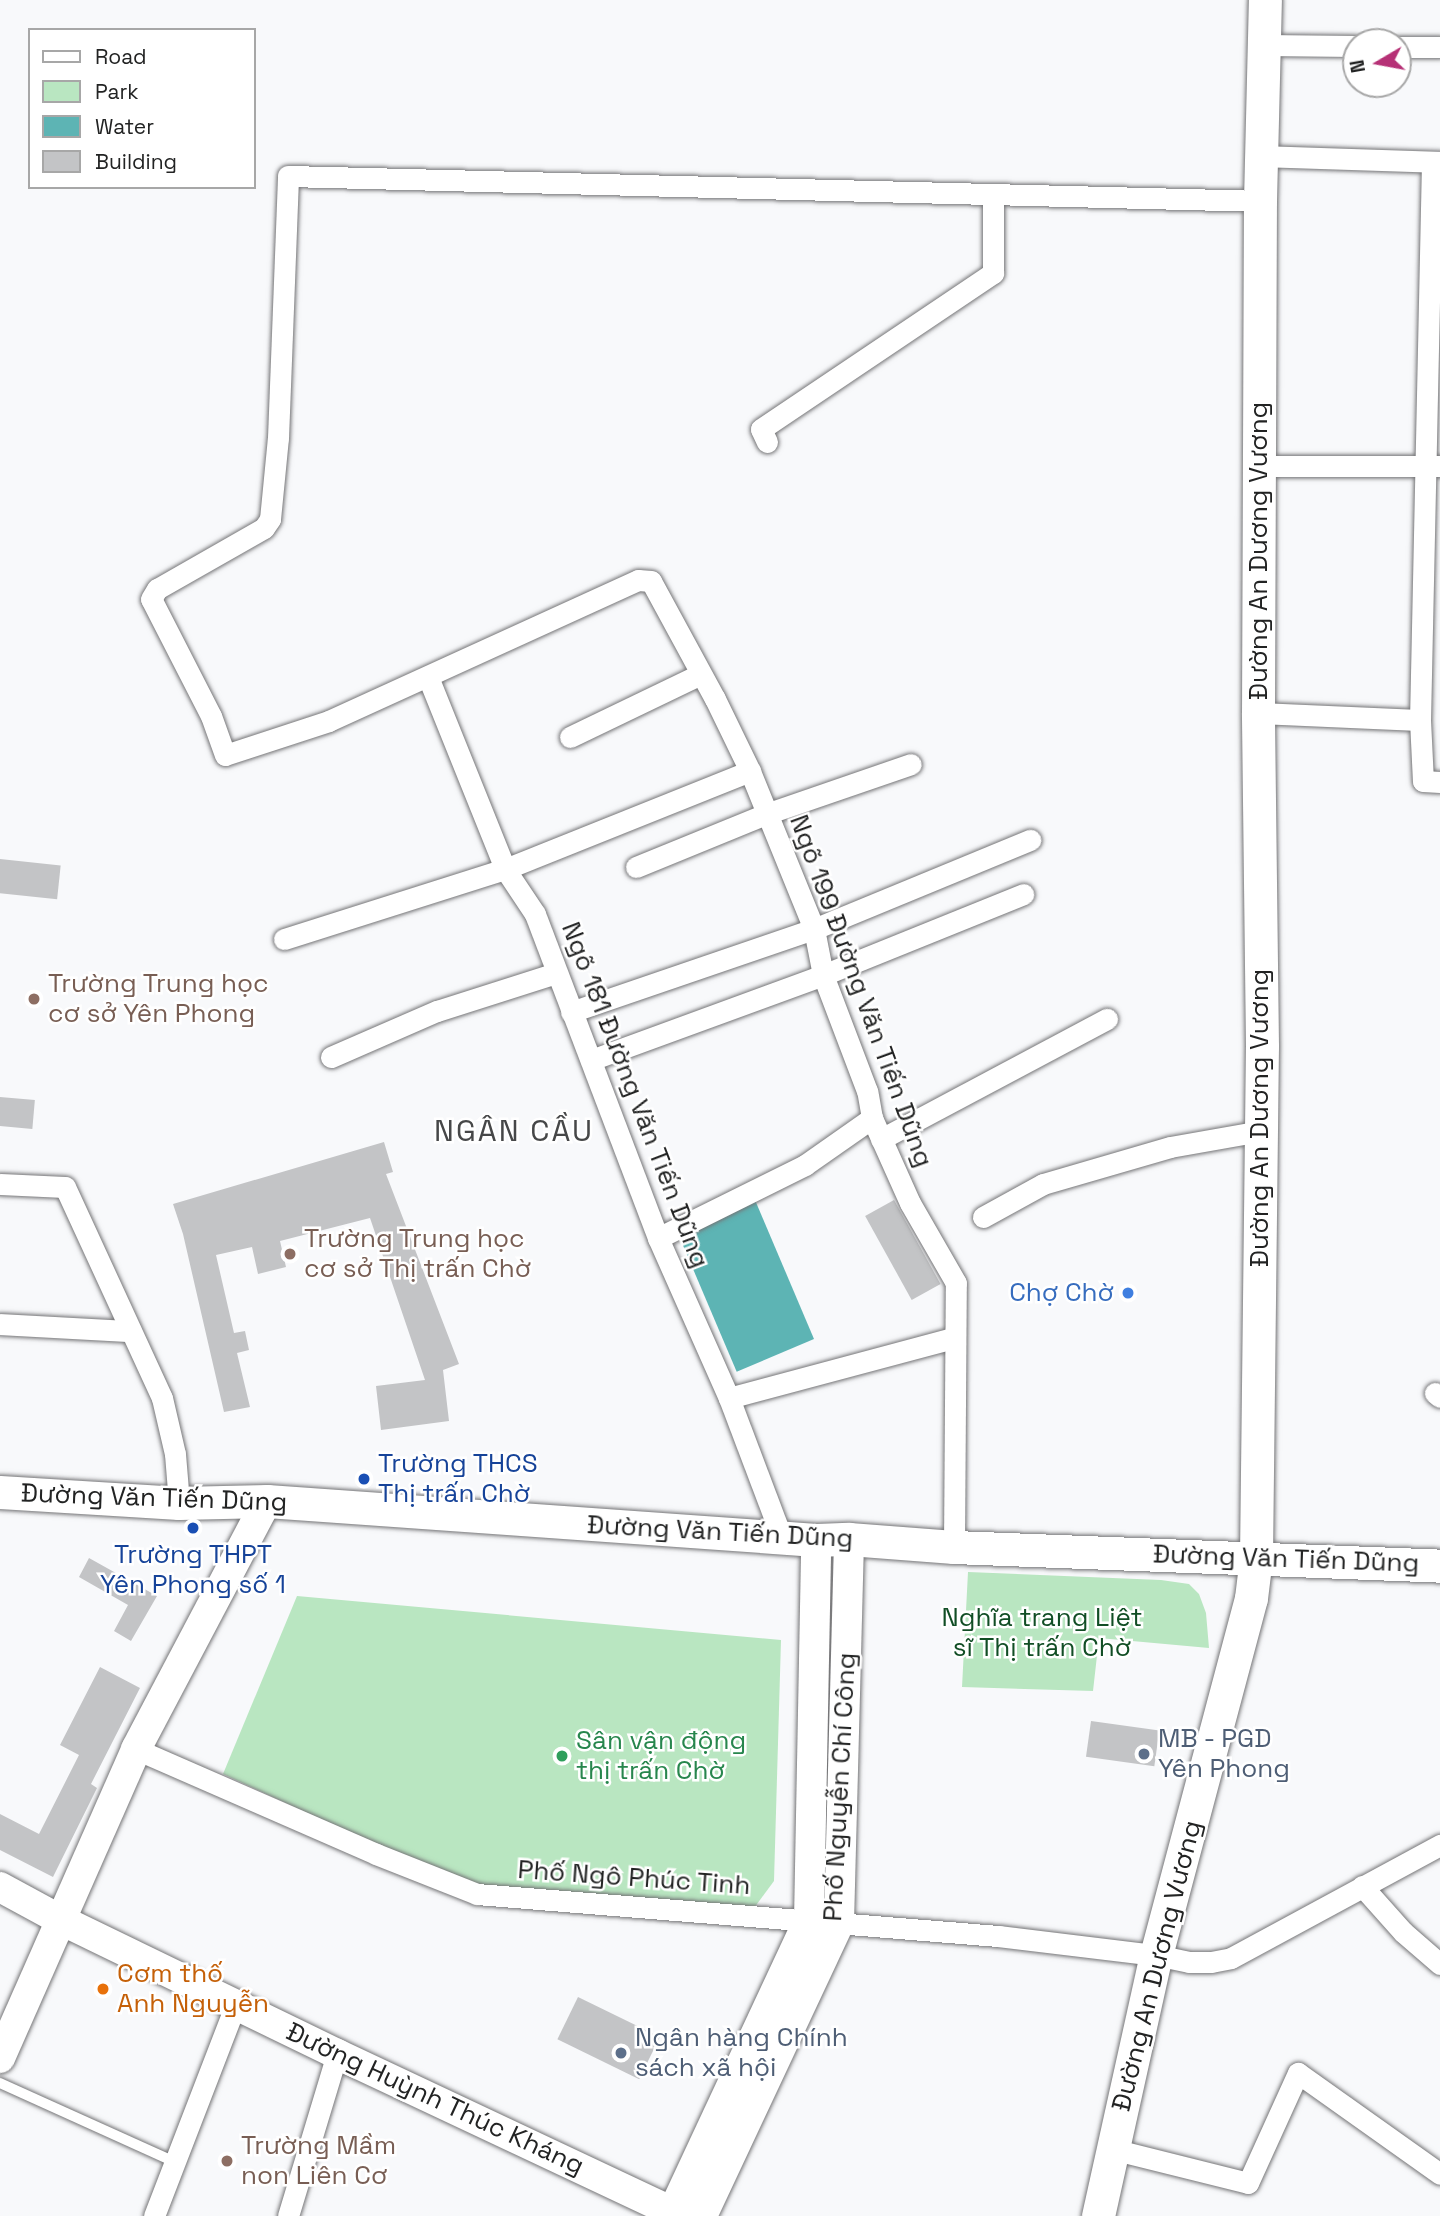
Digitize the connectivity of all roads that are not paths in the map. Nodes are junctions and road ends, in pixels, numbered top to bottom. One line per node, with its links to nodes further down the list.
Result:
1 (1265, 0): 2 (main road, Đường An Dương Vương)
2 (1263, 45): 3 (street); 6 (main road, Đường An Dương Vương)
3 (1342, 46)
4 (1412, 47): 5 (street)
5 (1440, 47)
6 (1262, 156): 7 (street); 9 (main road, Đường An Dương Vương)
7 (1436, 162): 10 (street)
8 (993, 194): 9 (street); 11 (street); 15 (street)
9 (1260, 201): 12 (main road, Đường An Dương Vương)
10 (1435, 286): 13 (street)
11 (767, 442)
12 (1260, 466): 13 (street); 16 (main road, Đường An Dương Vương)
13 (1434, 466): 17 (street)
14 (701, 674): 15 (street, Ngõ 199 Đường Văn Tiến Dũng); 18 (street); 20 (street, Ngõ 199 Đường Văn Tiến Dũng)
15 (428, 677): 25 (street, Ngõ 181 Đường Văn Tiến Dũng)
16 (1258, 713): 17 (street); 36 (main road, Đường An Dương Vương)
17 (1420, 720): 21 (street)
18 (570, 737)
19 (911, 764): 22 (street)
20 (750, 771): 22 (street, Ngõ 199 Đường Văn Tiến Dũng); 25 (street)
21 (1440, 782)
22 (766, 814): 24 (street); 27 (street, Ngõ 199 Đường Văn Tiến Dũng)
23 (1030, 839): 27 (street)
24 (636, 867)
25 (505, 869): 28 (street); 29 (street, Ngõ 181 Đường Văn Tiến Dũng)
26 (1023, 894): 30 (street)
27 (814, 929): 30 (street, Ngõ 199 Đường Văn Tiến Dũng); 31 (street)
28 (284, 939)
29 (556, 973): 31 (street, Ngõ 181 Đường Văn Tiến Dũng); 33 (street)
30 (823, 975): 34 (street); 35 (street, Ngõ 199 Đường Văn Tiến Dũng)
31 (571, 1012): 34 (street, Ngõ 181 Đường Văn Tiến Dũng)
32 (1107, 1019): 37 (street)
33 (331, 1057)
34 (591, 1060): 40 (street, Ngõ 181 Đường Văn Tiến Dũng)
35 (872, 1118): 37 (street, Ngõ 199 Đường Văn Tiến Dũng); 40 (street)
36 (1261, 1131): 39 (street); 52 (main road, Đường An Dương Vương)
37 (881, 1139): 43 (street, Ngõ 199 Đường Văn Tiến Dũng)
38 (0, 1184): 42 (street)
39 (983, 1217)
40 (658, 1238): 44 (street, Ngõ 181 Đường Văn Tiến Dũng)
41 (0, 1324): 42 (street)
42 (131, 1331): 47 (street)
43 (953, 1338): 44 (street); 51 (street, Ngõ 199 Đường Văn Tiến Dũng)
44 (729, 1398): 48 (street, Ngõ 181 Đường Văn Tiến Dũng)
45 (0, 1492): 47 (main road, Đường Văn Tiến Dũng)
46 (267, 1502): 47 (main road, Đường Văn Tiến Dũng); 48 (main road, Đường Văn Tiến Dũng); 54 (street)
47 (179, 1503)
48 (782, 1538): 50 (main road, Đường Văn Tiến Dũng)
49 (849, 1539): 50 (main road, Đường Văn Tiến Dũng); 51 (main road, Đường Văn Tiến Dũng); 60 (street, Phố Nguyễn Chí Công)
50 (816, 1540): 59 (street, Phố Nguyễn Chí Công)
51 (954, 1547): 52 (main road, Đường Văn Tiến Dũng)
52 (1256, 1557): 53 (main road, Đường Văn Tiến Dũng); 61 (main road, Đường An Dương Vương)
53 (1440, 1566)
54 (136, 1748): 58 (street); 59 (street, Phố Ngô Phúc Tinh)
55 (1440, 1844): 56 (street, Phố Ngô Phúc Tinh)
56 (1362, 1886): 61 (street, Phố Ngô Phúc Tinh); 62 (street)
57 (0, 1887): 58 (street, Đường Huỳnh Thúc Kháng)
58 (59, 1919): 63 (street, Đường Huỳnh Thúc Kháng); 65 (street)
59 (809, 1920): 60 (street, Phố Ngô Phúc Tinh); 70 (street, Phố Nguyễn Chí Công)
60 (839, 1923): 61 (street, Phố Ngô Phúc Tinh); 73 (street, Phố Nguyễn Chí Công)
61 (1156, 1955): 67 (main road, Đường An Dương Vương)
62 (1440, 1964)
63 (236, 2004): 64 (street, Đường Huỳnh Thúc Kháng); 68 (street)
64 (337, 2054): 70 (street, Đường Huỳnh Thúc Kháng); 72 (street)
65 (0, 2059)
66 (0, 2083): 68 (lane)
67 (1112, 2149): 69 (street); 74 (main road, Đường An Dương Vương)
68 (175, 2162): 71 (street)
69 (1440, 2174)
70 (678, 2214)
71 (154, 2216)
72 (288, 2216)
73 (702, 2216)
74 (1098, 2216)

